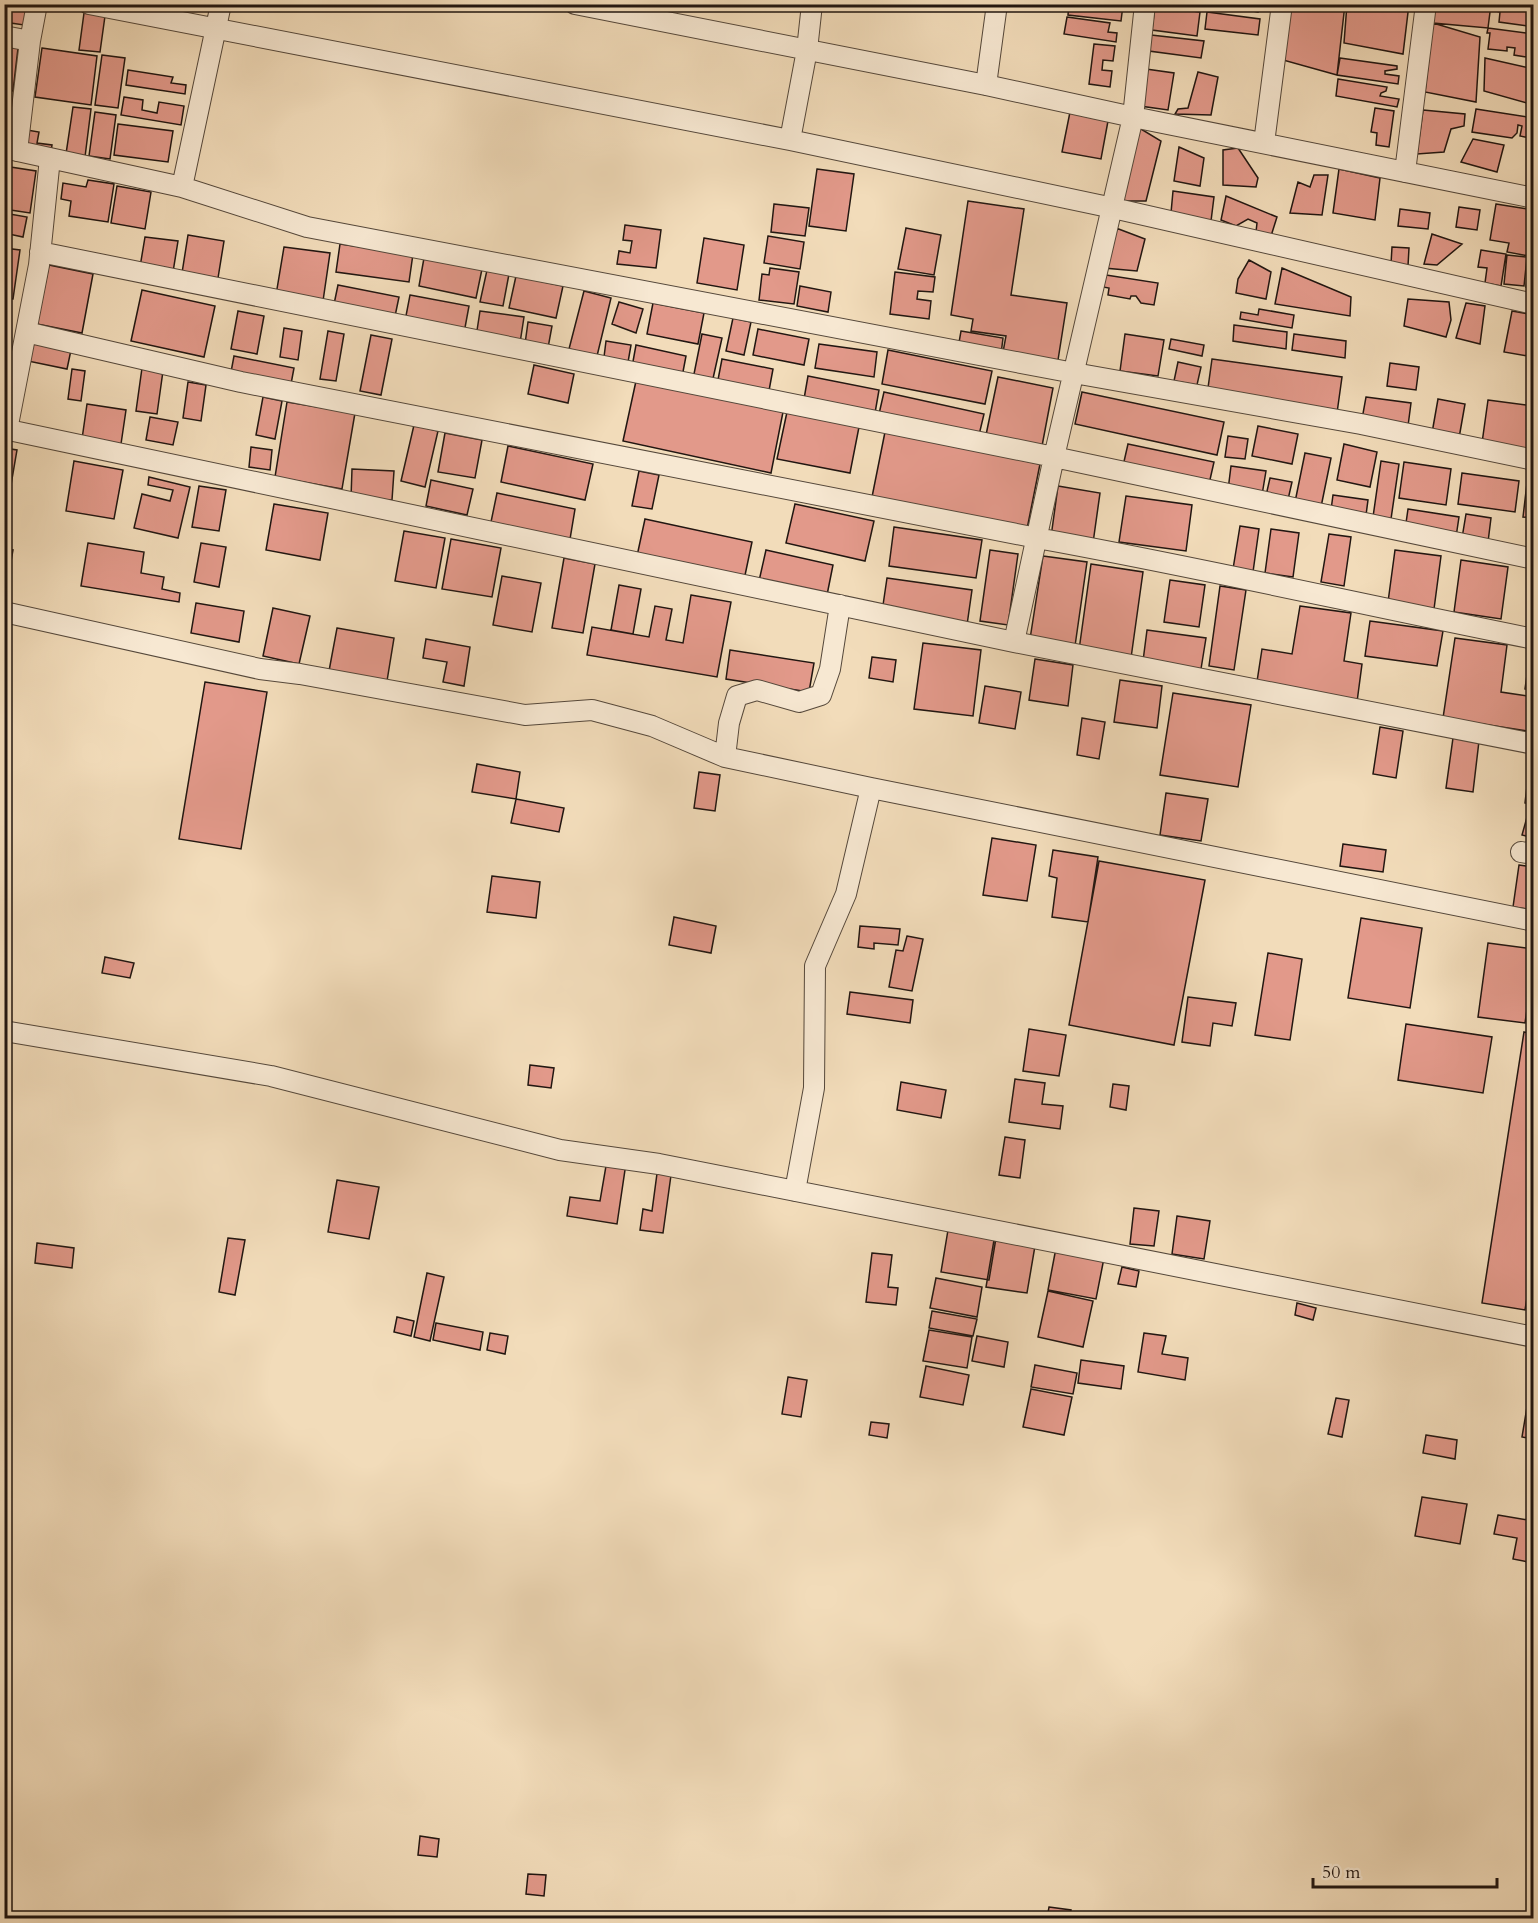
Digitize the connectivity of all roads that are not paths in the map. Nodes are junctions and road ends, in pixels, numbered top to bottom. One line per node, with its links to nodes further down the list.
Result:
1 (37, 4): 12 (street)
2 (89, 4): 10 (street)
3 (221, 4): 10 (street)
4 (575, 4): 13 (street)
5 (812, 4): 13 (street)
6 (997, 4): 14 (street)
7 (1145, 4): 15 (street)
8 (1282, 4): 17 (street)
9 (1426, 4): 20 (street)
10 (217, 28): 16 (street); 21 (street)
11 (4, 36): 12 (street)
12 (30, 41): 18 (street)
13 (807, 50): 14 (street); 16 (street)
14 (986, 85): 15 (street)
15 (1133, 117): 17 (street); 23 (street)
16 (790, 140): 23 (street)
17 (1264, 143): 20 (street)
18 (11, 149): 19 (street)
19 (50, 158): 21 (street); 24 (street)
20 (1405, 172): 22 (street)
21 (182, 187): 27 (street)
22 (1533, 198)
23 (1113, 208): 25 (street); 27 (street)
24 (40, 252): 26 (street); 29 (street)
25 (1533, 304)
26 (26, 332): 28 (street); 31 (street)
27 (1074, 373): 29 (street); 30 (street)
28 (6, 430): 33 (street)
29 (1054, 457): 31 (street); 32 (street)
30 (1533, 460)
31 (1037, 538): 35 (street); 36 (street)
32 (1533, 559)
33 (840, 605): 36 (street); 38 (street)
34 (4, 612): 38 (street)
35 (1533, 639)
36 (1014, 642): 37 (street)
37 (1533, 744)
38 (724, 757): 39 (street)
39 (872, 788): 40 (street); 42 (street)
40 (1533, 921)
41 (4, 1031): 42 (street)
42 (795, 1191): 43 (street)
43 (1533, 1336)

